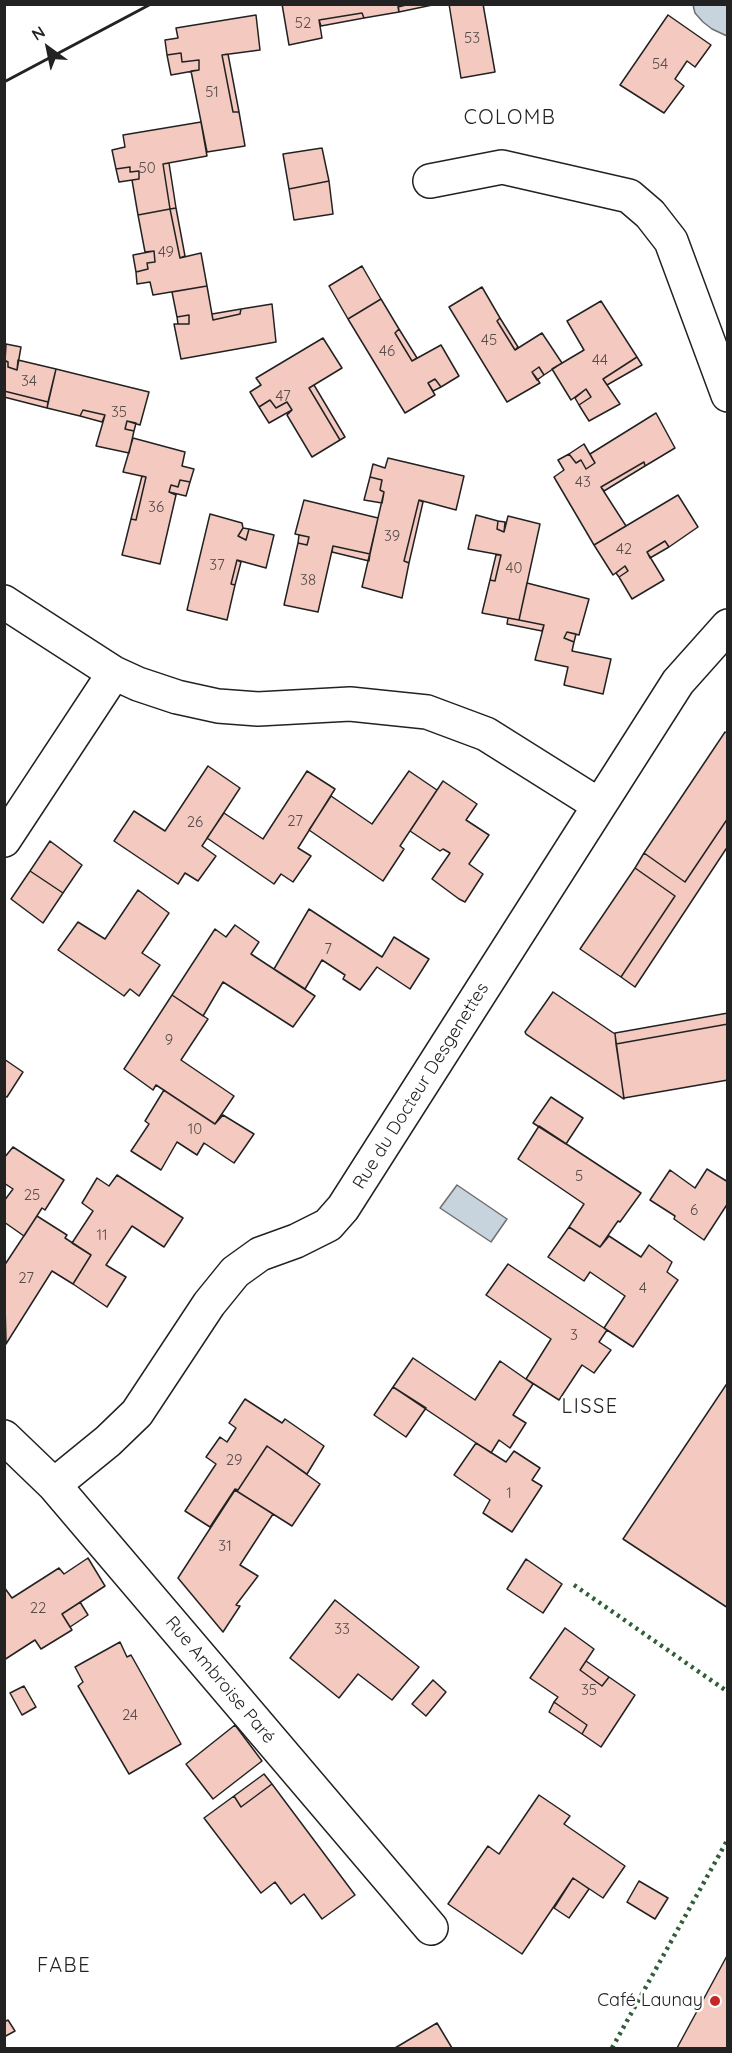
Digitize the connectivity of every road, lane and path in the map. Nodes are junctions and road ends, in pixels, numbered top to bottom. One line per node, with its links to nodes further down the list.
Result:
1 (430, 182): 2 (street)
2 (728, 395)
3 (4, 602): 5 (street)
4 (728, 626): 6 (street, Rue du Docteur Desgenettes)
5 (114, 673): 6 (street); 7 (street)
6 (599, 805): 9 (street, Rue du Docteur Desgenettes)
7 (4, 840)
8 (4, 1437): 9 (street, Rue Ambroise Paré)
9 (54, 1485): 10 (street, Rue Ambroise Paré)
10 (430, 1928)

